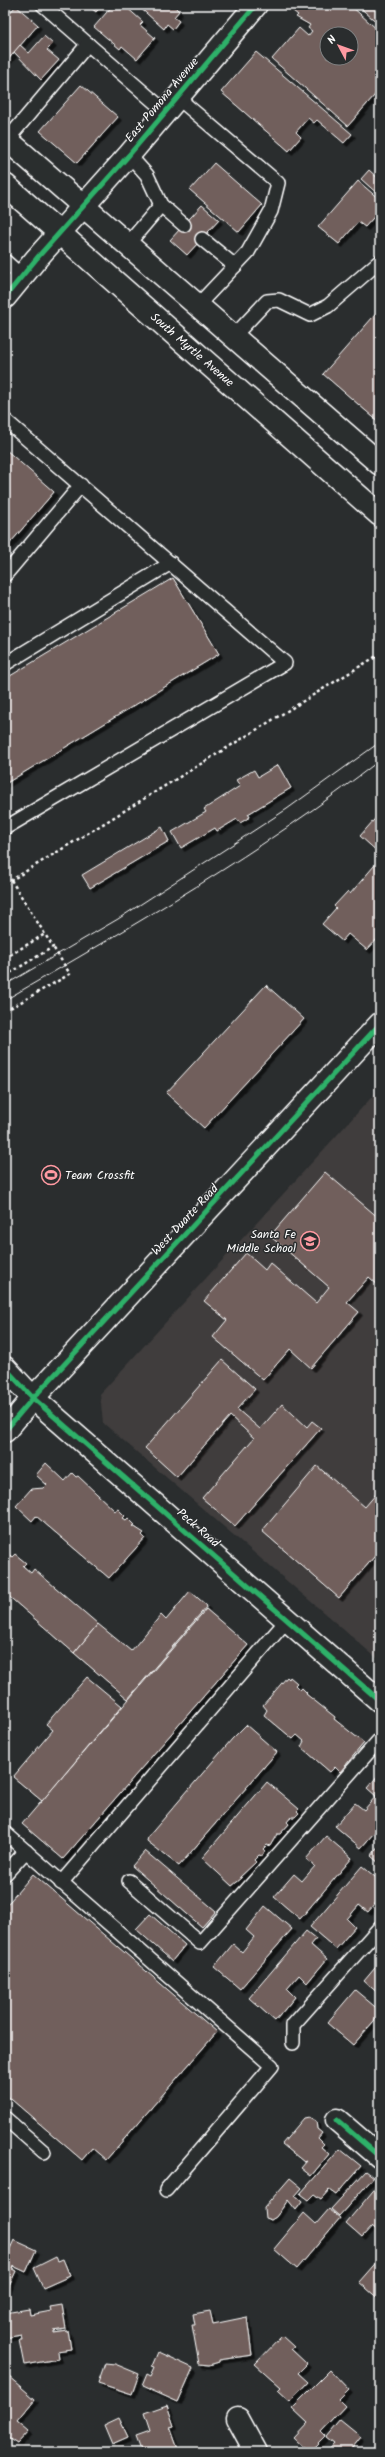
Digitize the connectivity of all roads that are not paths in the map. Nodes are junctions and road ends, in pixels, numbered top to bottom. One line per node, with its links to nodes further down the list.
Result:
1 (43, 5): 3 (lane)
2 (256, 5): 4 (main road, East Pomona Avenue)
3 (88, 44): 4 (lane); 5 (lane)
4 (172, 105): 6 (main road, East Pomona Avenue); 16 (lane)
5 (6, 139): 9 (main road)
6 (129, 155): 8 (lane); 9 (main road, East Pomona Avenue)
7 (5, 185): 11 (main road, South Myrtle Avenue)
8 (161, 205): 10 (lane); 13 (lane)
9 (83, 208): 11 (main road, East Pomona Avenue); 13 (main road)
10 (184, 225)
11 (59, 233): 17 (main road, East Pomona Avenue); 24 (main road, South Myrtle Avenue)
12 (202, 239): 16 (lane)
13 (127, 245): 19 (main road)
14 (5, 261): 17 (lane)
15 (380, 261): 20 (lane)
16 (235, 266): 19 (lane)
17 (23, 277): 18 (main road, East Pomona Avenue)
18 (5, 297)
19 (197, 306): 20 (main road)
20 (233, 337): 22 (main road)
21 (5, 420): 23 (lane)
22 (380, 464)
23 (80, 485): 25 (lane); 26 (lane)
24 (380, 515)
25 (171, 563): 27 (lane); 28 (lane)
26 (5, 575)
27 (5, 664)
28 (5, 828)
29 (380, 1024): 31 (main road, West Duarte Road)
30 (5, 1368): 31 (main road, Peck Road)
31 (33, 1398): 32 (main road, West Duarte Road); 33 (main road, Peck Road)
32 (5, 1431)
33 (287, 1620): 34 (main road, Peck Road); 40 (lane)
34 (380, 1701)
35 (380, 1739): 39 (lane)
36 (5, 1833): 37 (lane)
37 (26, 1851): 38 (lane); 40 (lane)
38 (5, 1874)
39 (129, 1881)
40 (61, 1882): 47 (lane)
41 (380, 1927): 42 (lane)
42 (294, 2043)
43 (5, 2118): 45 (lane)
44 (337, 2120): 46 (main road)
45 (44, 2152)
46 (380, 2158)
47 (166, 2190)
48 (238, 2419): 49 (main road)
49 (256, 2452)

